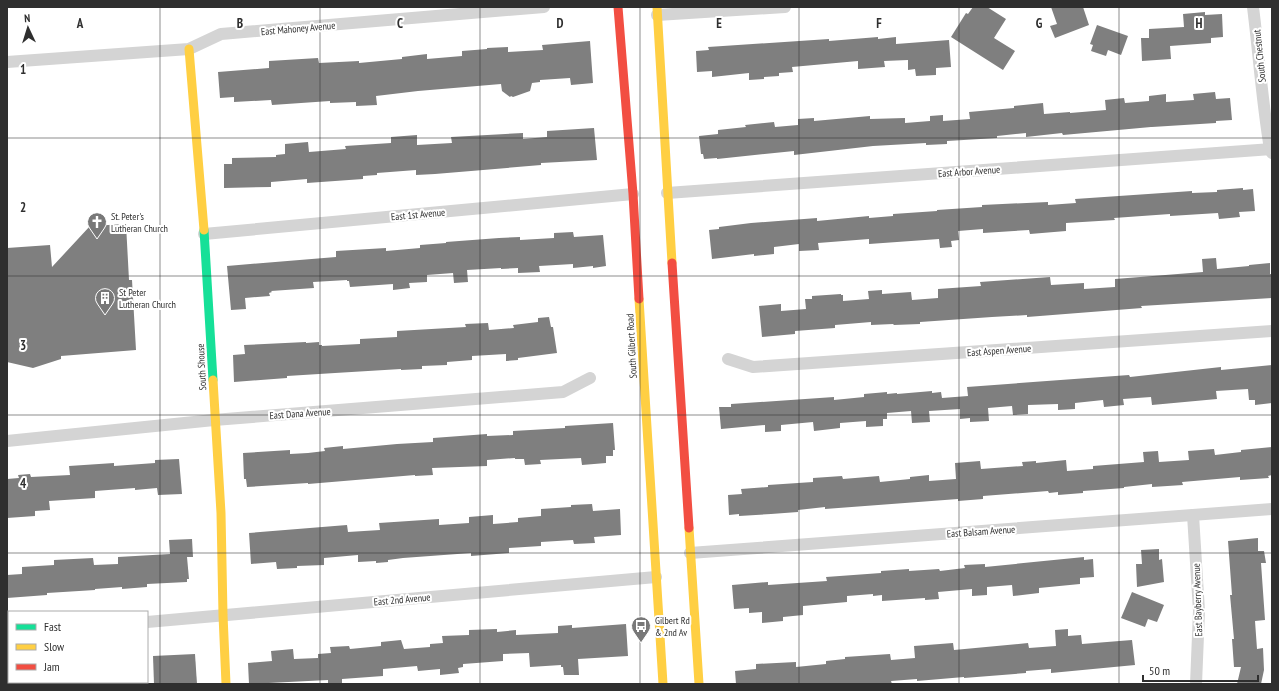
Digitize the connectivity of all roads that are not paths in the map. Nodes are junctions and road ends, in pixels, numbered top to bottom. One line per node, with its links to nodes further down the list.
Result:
1 (544, 7): 6 (street, East Mahoney Avenue)
2 (618, 7): 10 (main road, South Gilbert Road)
3 (785, 7): 5 (street)
4 (1253, 7): 8 (street, South Chestnut)
5 (657, 11): 9 (main road)
6 (189, 48): 7 (street, East Mahoney Avenue); 11 (main road, South Shouse)
7 (7, 62)
8 (1271, 151): 9 (street, East Arbor Avenue)
9 (667, 193): 19 (main road)
10 (633, 194): 11 (street, East 1st Avenue); 20 (main road, South Gilbert Road)
11 (204, 234): 15 (main road, South Shouse)
12 (1272, 331): 13 (street, East Aspen Avenue)
13 (728, 359)
14 (590, 378): 15 (street, East Dana Avenue)
15 (214, 420): 16 (street, East Dana Avenue); 21 (main road, South Shouse)
16 (7, 441)
17 (1272, 509): 18 (street, East Balsam Avenue)
18 (1193, 515): 19 (street, East Balsam Avenue); 26 (street, East Bayberry Avenue)
19 (690, 553): 25 (main road)
20 (656, 577): 21 (street, East 2nd Avenue); 24 (main road, South Gilbert Road)
21 (223, 615): 22 (street, East 2nd Avenue); 23 (main road, South Shouse)
22 (148, 622)
23 (226, 684)
24 (663, 684)
25 (699, 684)
26 (1196, 684)

